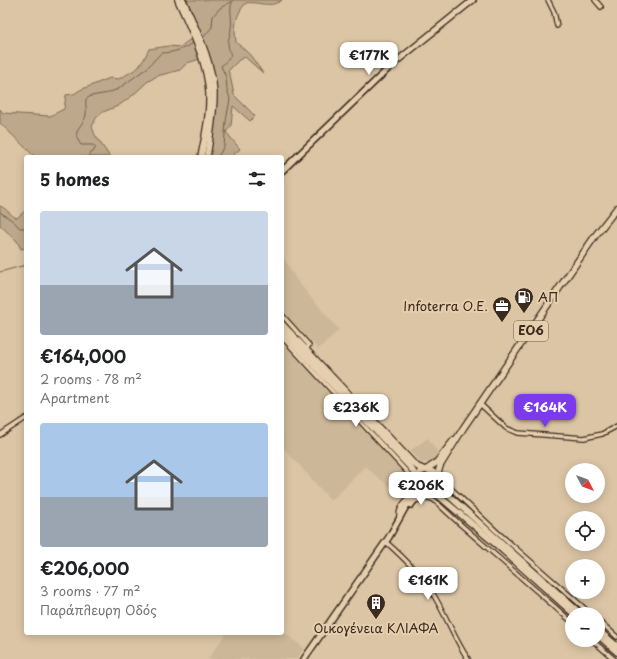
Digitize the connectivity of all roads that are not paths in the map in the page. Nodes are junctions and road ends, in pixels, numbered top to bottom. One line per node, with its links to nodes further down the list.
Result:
1 (183, 0): 7 (main road); 8 (main road)
2 (473, 0): 9 (street)
3 (548, 0): 6 (street)
4 (595, 0): 5 (street)
5 (601, 7)
6 (557, 26)
7 (201, 155)
8 (207, 155)
9 (284, 169)
10 (617, 202): 12 (main road)
11 (617, 208): 12 (main road, ΕΟ6)
12 (609, 218): 19 (main road, ΕΟ6)
13 (284, 317): 17 (street)
14 (284, 326): 17 (main road)
15 (284, 333): 18 (main road)
16 (284, 339): 18 (street)
17 (306, 350): 25 (main road)
18 (309, 362): 21 (main road)
19 (480, 404): 22 (street); 23 (main road, ΕΟ6)
20 (24, 419): 24 (street)
21 (368, 426): 27 (main road); 30 (street)
22 (617, 426)
23 (464, 427): 25 (main road, ΕΟ6); 26 (main road, ΕΟ6)
24 (0, 435)
25 (426, 470): 26 (main road); 27 (main road, ΕΟ6)
26 (439, 479): 28 (main road, ΕΟ6); 33 (main road); 34 (street)
27 (417, 483): 28 (main road); 30 (street)
28 (427, 490): 29 (street); 32 (main road)
29 (414, 501): 30 (street); 35 (street)
30 (399, 520): 31 (street)
31 (386, 542): 43 (street); 44 (street)
32 (566, 607)
33 (572, 607)
34 (583, 607)
35 (565, 616)
36 (605, 626): 38 (street)
37 (605, 636): 40 (main road)
38 (617, 637)
39 (605, 641): 42 (main road)
40 (617, 646)
41 (600, 647): 45 (street)
42 (617, 652)
43 (304, 659)
44 (468, 659)
45 (614, 659)

